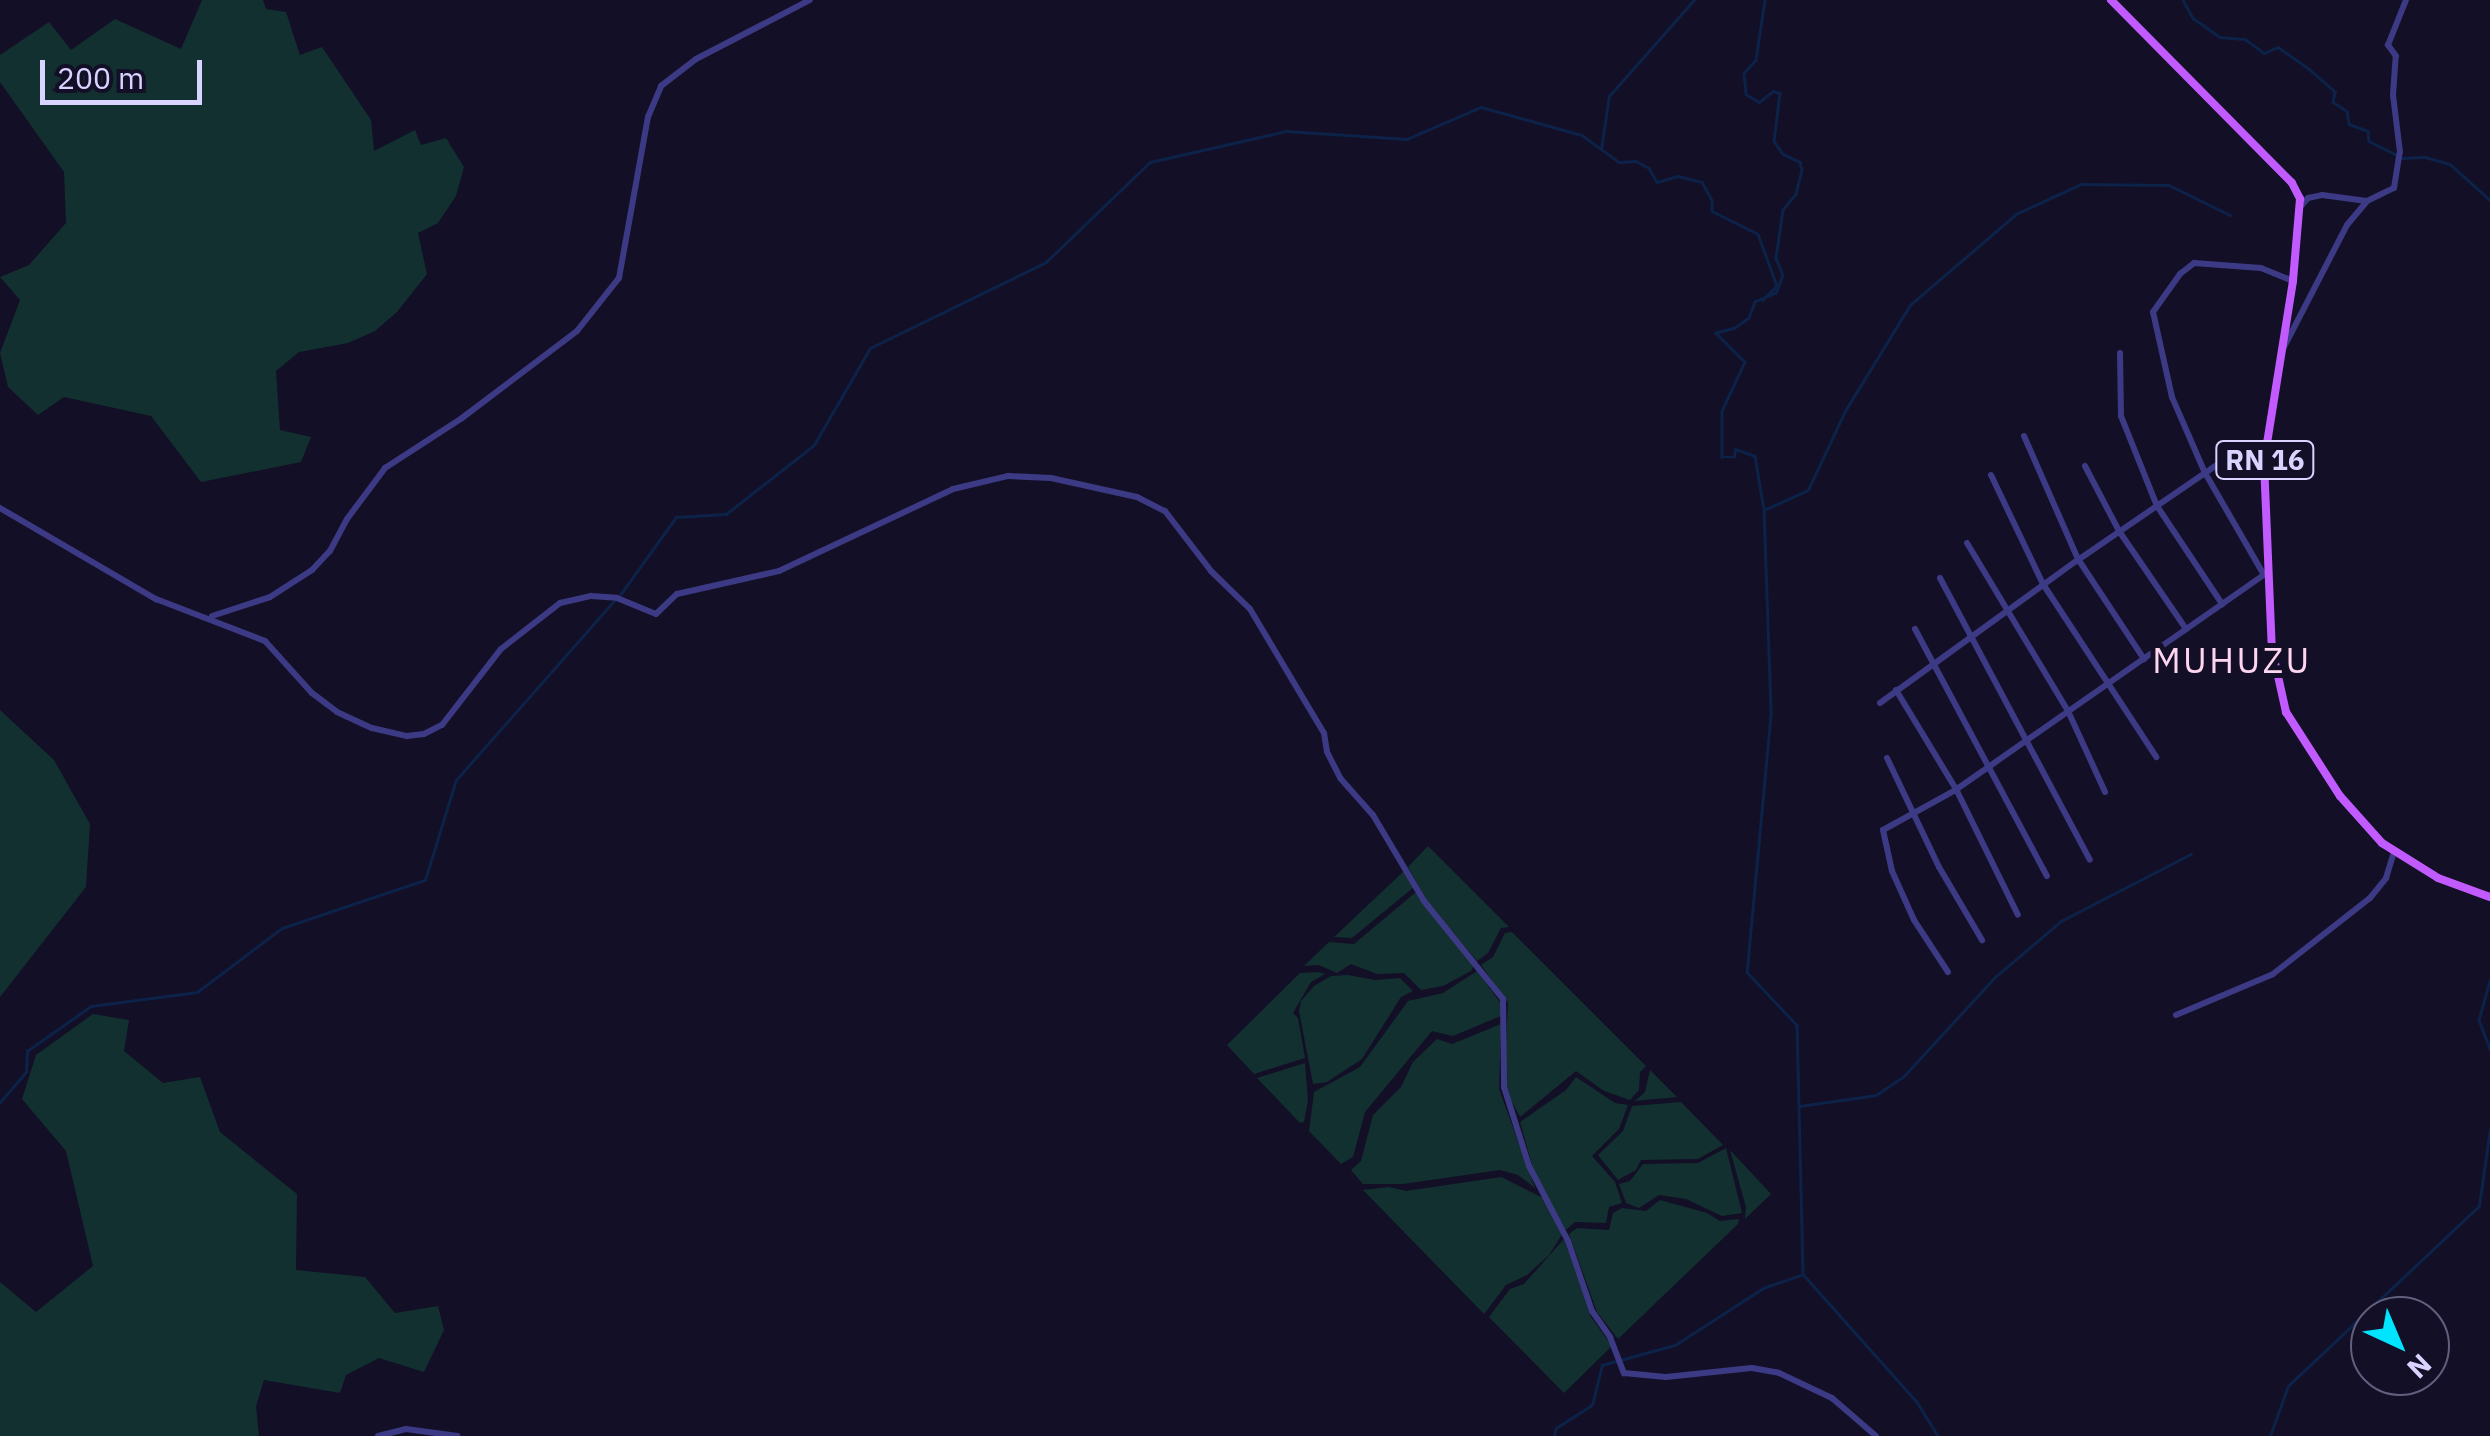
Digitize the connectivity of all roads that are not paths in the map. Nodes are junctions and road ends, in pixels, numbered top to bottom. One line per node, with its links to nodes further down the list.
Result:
1 (810, 0): 24 (street)
2 (2112, 0): 5 (main road)
3 (2406, 0): 4 (street)
4 (2368, 201): 5 (street); 8 (street)
5 (2300, 208): 6 (main road, RN 16)
6 (2293, 281): 8 (main road, RN 16); 12 (street)
7 (2120, 353): 14 (street)
8 (2281, 354): 10 (main road, RN 16)
9 (2024, 436): 18 (street)
10 (2266, 442): 12 (street); 19 (main road, RN 16)
11 (2084, 466): 16 (street)
12 (2205, 473): 14 (street); 19 (street)
13 (1991, 475): 21 (street)
14 (2156, 506): 16 (street); 22 (street)
15 (0, 508): 24 (street)
16 (2119, 531): 18 (street); 26 (street)
17 (1966, 542): 23 (street)
18 (2078, 559): 21 (street); 28 (street)
19 (2266, 574): 22 (street); 41 (main road, RN 16)
20 (1940, 578): 27 (street)
21 (2043, 584): 23 (street); 30 (street)
22 (2222, 604): 26 (street)
23 (2006, 611): 27 (street); 33 (street)
24 (208, 617): 51 (street)
25 (1915, 629): 29 (street)
26 (2186, 629): 28 (street)
27 (1970, 637): 29 (street); 34 (street)
28 (2144, 659): 30 (street)
29 (1934, 663): 31 (street); 37 (street)
30 (2107, 684): 33 (street); 35 (street)
31 (1896, 690): 32 (street); 38 (street)
32 (1880, 703)
33 (2068, 711): 34 (street); 39 (street)
34 (2028, 739): 37 (street); 42 (street)
35 (2156, 757)
36 (1887, 758): 40 (street)
37 (1990, 765): 38 (street); 43 (street)
38 (1956, 790): 40 (street); 45 (street)
39 (2105, 792)
40 (1914, 812): 46 (street); 47 (street)
41 (2394, 852): 44 (main road, RN 16); 48 (street)
42 (2090, 860)
43 (2048, 876)
44 (2490, 898)
45 (2018, 915)
46 (1982, 940)
47 (1948, 972)
48 (2176, 1016)
49 (378, 1436): 50 (street)
50 (458, 1436)
51 (1876, 1436)

